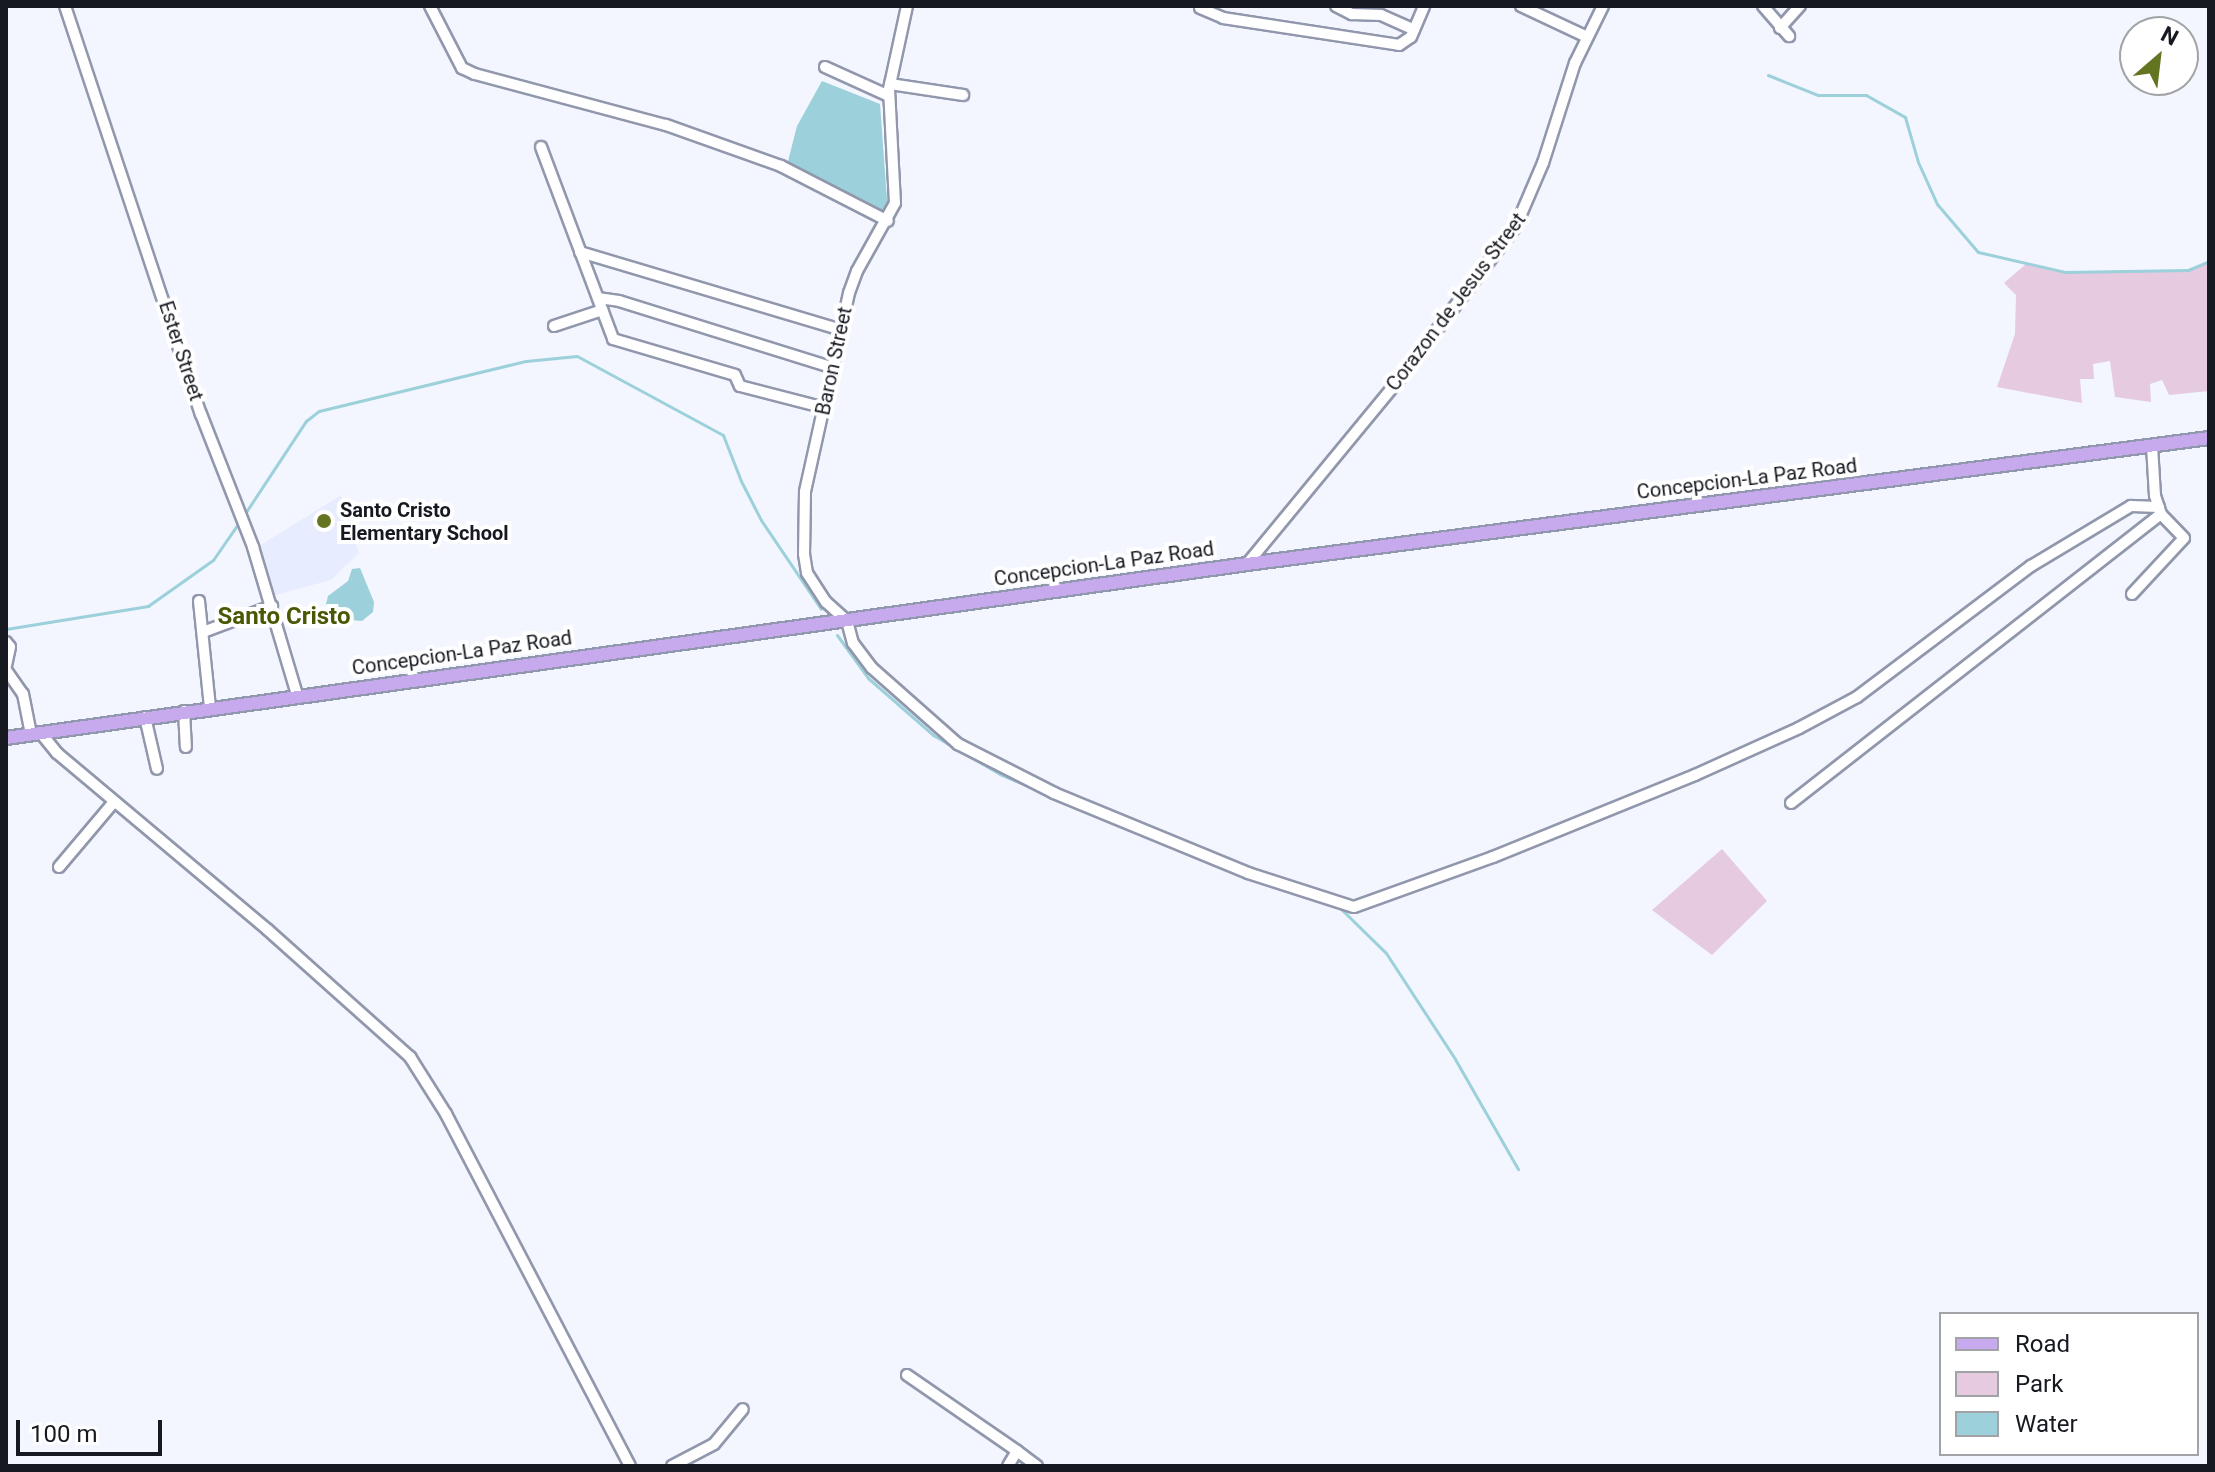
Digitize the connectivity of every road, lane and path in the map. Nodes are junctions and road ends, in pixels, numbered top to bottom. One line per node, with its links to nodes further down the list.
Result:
1 (65, 6): 32 (street, Ester Street)
2 (430, 6): 18 (street)
3 (907, 6): 14 (street, Baron Street)
4 (1336, 6): 11 (street)
5 (1424, 6): 11 (street)
6 (1521, 6): 12 (street)
7 (1603, 6): 12 (street, Corazon de Jesus Street)
8 (1763, 6): 9 (street)
9 (1800, 6)
10 (1200, 8): 11 (street)
11 (1414, 30)
12 (1585, 36): 29 (street, Corazon de Jesus Street)
13 (825, 67): 16 (street)
14 (890, 84): 15 (street); 16 (street, Baron Street)
15 (963, 95)
16 (889, 96): 18 (street, Baron Street)
17 (541, 147): 19 (street)
18 (888, 221): 23 (street, Baron Street)
19 (580, 252): 20 (street); 23 (street)
20 (598, 298): 21 (street); 24 (street)
21 (602, 310): 22 (street); 25 (street)
22 (554, 326)
23 (842, 330): 24 (street, Baron Street)
24 (834, 368): 25 (street, Baron Street)
25 (825, 408): 33 (street, Baron Street)
26 (2209, 438): 27 (main road, Concepcion-La Paz Road)
27 (2152, 445): 28 (street); 29 (main road, Concepcion-La Paz Road)
28 (2160, 510): 30 (street); 33 (street, Baron Street); 46 (street)
29 (1247, 564): 33 (main road, Concepcion-La Paz Road)
30 (2132, 594)
31 (199, 601): 34 (street)
32 (272, 606): 34 (street); 37 (street, Ester Street)
33 (847, 621): 37 (main road, Concepcion-La Paz Road)
34 (203, 632): 38 (street)
35 (6, 642): 36 (street)
36 (6, 668): 41 (street)
37 (297, 695): 38 (main road, Concepcion-La Paz Road)
38 (210, 707): 39 (main road, Concepcion-La Paz Road)
39 (184, 711): 40 (main road, Concepcion-La Paz Road); 43 (street)
40 (145, 717): 41 (main road, Concepcion-La Paz Road); 44 (street)
41 (36, 733): 42 (main road, Concepcion-La Paz Road); 45 (street)
42 (6, 738)
43 (186, 747)
44 (157, 769)
45 (114, 802): 47 (street); 51 (street)
46 (1791, 803)
47 (59, 867)
48 (907, 1375): 50 (street)
49 (743, 1409): 52 (street)
50 (1017, 1451): 53 (street); 54 (street)
51 (630, 1466)
52 (672, 1466)
53 (1008, 1466)
54 (1037, 1466)

